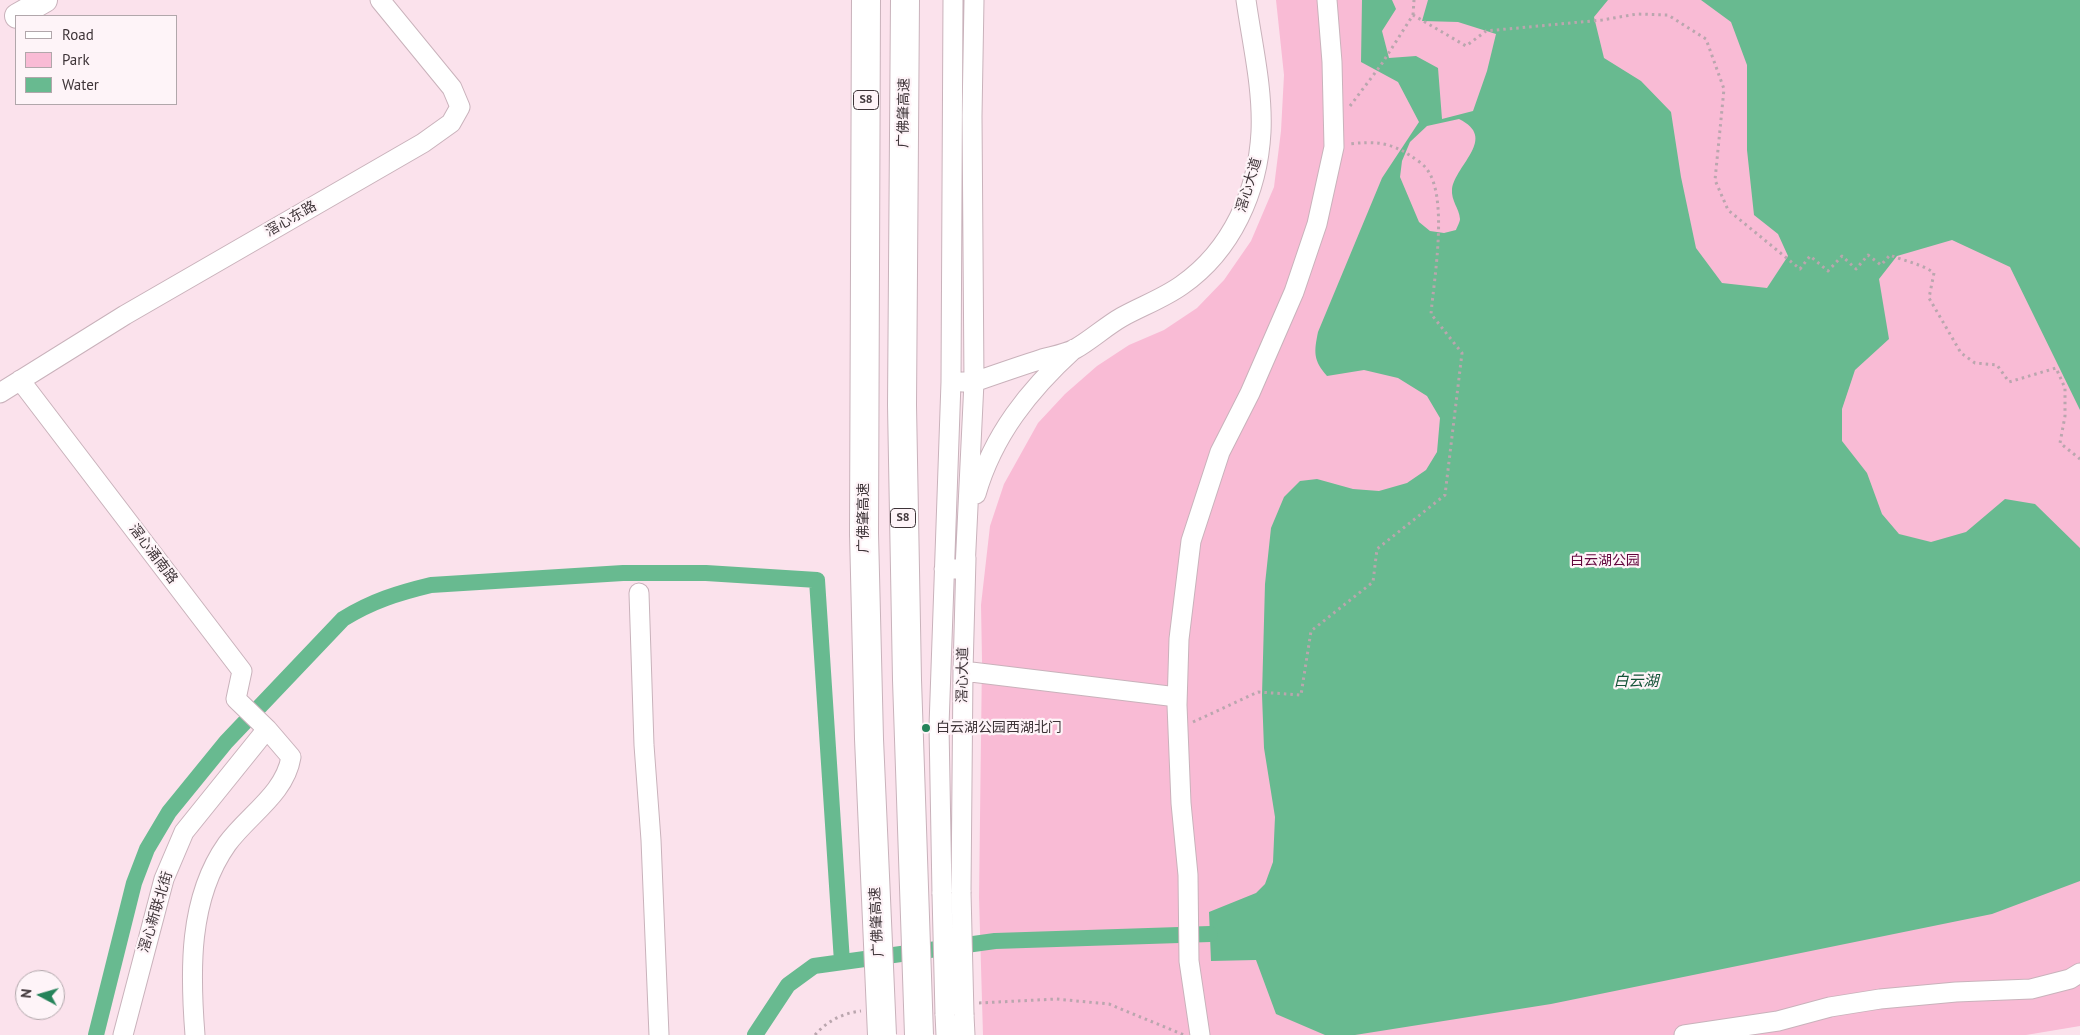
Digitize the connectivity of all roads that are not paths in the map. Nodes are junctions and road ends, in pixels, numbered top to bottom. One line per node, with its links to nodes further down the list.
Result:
1 (45, 0): 9 (main road)
2 (380, 0): 13 (street, 滘心东路)
3 (866, 0): 27 (highway, 广佛肇高速 / S8, bridge)
4 (906, 0): 28 (highway, 广佛肇高速 / S8, bridge)
5 (952, 0): 14 (street, 滘心大道)
6 (974, 0): 15 (street)
7 (1246, 0): 12 (street, 滘心大道)
8 (1327, 0): 21 (street)
9 (18, 15)
10 (15, 17): 11 (main road)
11 (0, 26)
12 (1074, 349): 15 (street, 滘心大道); 18 (street, 滘心大道)
13 (20, 380): 16 (street, 滘心东路); 22 (street, 滘心涌南路)
14 (951, 382): 15 (street, 滘心大道); 17 (street, 滘心大道)
15 (974, 382): 18 (street)
16 (0, 393)
17 (944, 569): 18 (street); 29 (street, 滘心大道, bridge)
18 (965, 569): 20 (street, 滘心大道)
19 (638, 593): 26 (street)
20 (963, 671): 21 (street); 30 (street, 滘心大道, bridge)
21 (1177, 697): 31 (street)
22 (267, 728): 24 (street, 滘心新联北街); 25 (street, 滘心涌南路)
23 (2080, 973): 32 (street)
24 (123, 1035)
25 (195, 1035)
26 (659, 1035)
27 (882, 1035)
28 (919, 1035)
29 (946, 1035)
30 (965, 1035)
31 (1200, 1035)
32 (1684, 1035)

